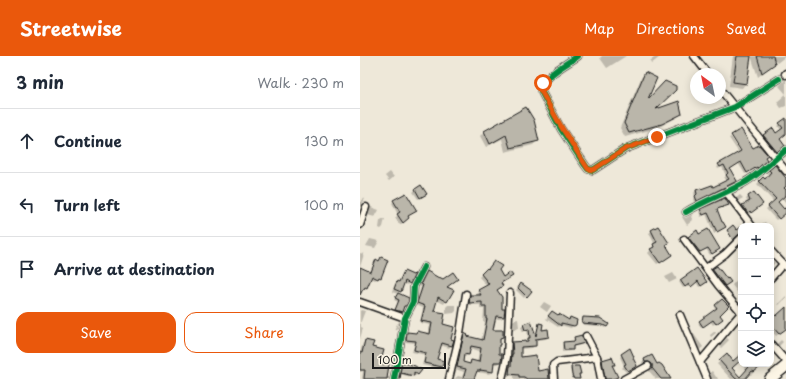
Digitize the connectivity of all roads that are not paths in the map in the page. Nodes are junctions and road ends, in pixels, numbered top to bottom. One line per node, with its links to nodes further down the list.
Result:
1 (578, 56): 6 (street)
2 (694, 56): 3 (street)
3 (703, 68)
4 (779, 79): 6 (street)
5 (726, 96): 6 (street)
6 (735, 107): 8 (street)
7 (786, 150): 8 (street)
8 (776, 159): 9 (street); 10 (street)
9 (786, 170)
10 (726, 192): 12 (street); 13 (street)
11 (366, 207): 14 (street)
12 (686, 212)
13 (750, 223)
14 (360, 225)
15 (684, 240): 20 (street)
16 (738, 241): 20 (street)
17 (774, 254): 18 (street)
18 (784, 266): 21 (street)
19 (424, 267): 28 (street)
20 (706, 268): 25 (street)
21 (774, 275)
22 (510, 293): 38 (street)
23 (466, 294): 37 (street)
24 (360, 302): 28 (street)
25 (738, 309)
26 (680, 315): 33 (street)
27 (738, 316): 33 (street)
28 (405, 318): 36 (street)
29 (586, 336): 31 (street)
30 (774, 347): 32 (street)
31 (597, 358): 39 (street); 40 (street)
32 (786, 360)
33 (700, 362): 42 (street)
34 (648, 366): 41 (street)
35 (786, 366): 43 (highway)
36 (394, 379)
37 (449, 379)
38 (502, 379)
39 (554, 379)
40 (601, 379)
41 (624, 379)
42 (707, 379)
43 (770, 379)

